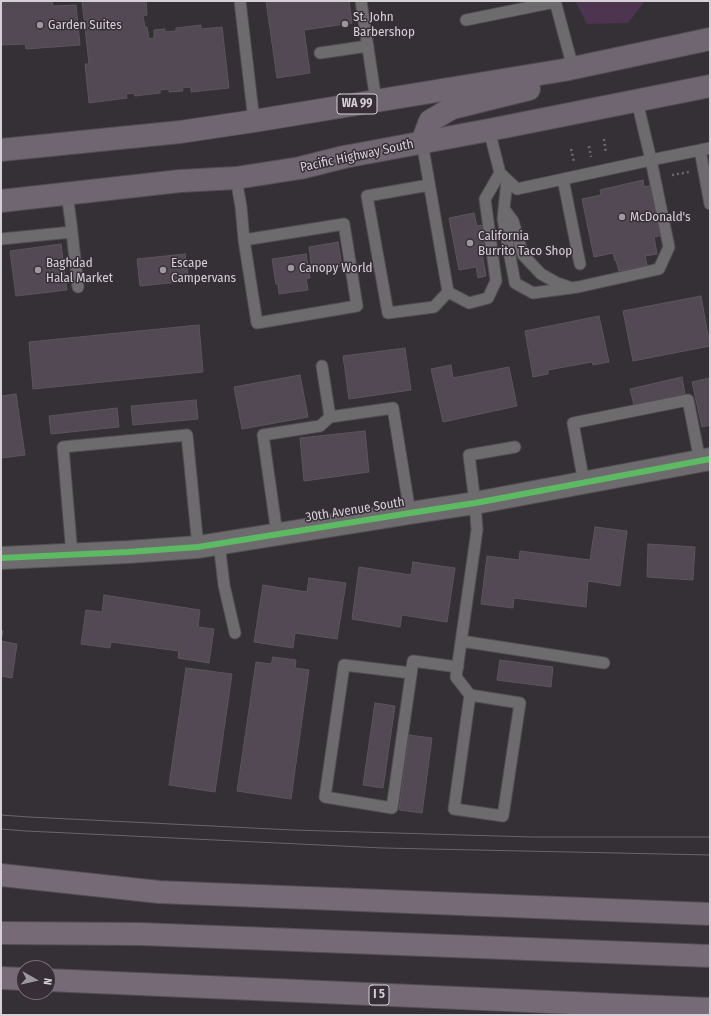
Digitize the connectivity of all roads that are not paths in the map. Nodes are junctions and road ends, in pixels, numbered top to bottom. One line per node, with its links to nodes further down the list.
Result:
1 (240, 1): 12 (lane)
2 (361, 1): 6 (lane)
3 (555, 2): 4 (lane); 8 (lane)
4 (466, 20)
5 (710, 38): 8 (main road, WA 99)
6 (368, 46): 7 (lane); 11 (lane)
7 (320, 53)
8 (569, 69): 11 (main road, WA 99); 14 (main road)
9 (710, 86): 10 (main road, Pacific Highway South)
10 (637, 100): 13 (main road, Pacific Highway South); 17 (lane)
11 (376, 101): 12 (main road, WA 99)
12 (254, 121): 16 (main road, WA 99)
13 (489, 130): 14 (main road, Pacific Highway South); 18 (lane)
14 (422, 142): 19 (main road, Pacific Highway South); 21 (lane)
15 (705, 149): 17 (lane); 24 (lane)
16 (1, 150)
17 (651, 160): 20 (lane); 31 (lane)
18 (503, 177): 20 (lane); 25 (lane); 32 (lane)
19 (236, 178): 22 (main road, Pacific Highway South); 28 (lane)
20 (564, 179): 29 (lane)
21 (429, 185): 32 (lane); 32 (lane)
22 (67, 194): 23 (main road, Pacific Highway South); 26 (lane)
23 (1, 201)
24 (710, 204)
25 (504, 209): 31 (lane); 31 (lane)
26 (72, 232): 27 (lane); 30 (lane)
27 (1, 239)
28 (244, 240): 28 (lane)
29 (580, 264)
30 (78, 287)
31 (571, 288)
32 (448, 292)
33 (322, 366): 34 (lane)
34 (330, 417): 39 (lane); 40 (lane)
35 (515, 447): 38 (lane)
36 (705, 460): 37 (street, 30th Avenue South); 37 (lane)
37 (584, 483): 38 (street, 30th Avenue South)
38 (475, 503): 39 (street, 30th Avenue South); 45 (lane)
39 (410, 513): 40 (street, 30th Avenue South)
40 (277, 534): 41 (street, 30th Avenue South)
41 (208, 545): 42 (street, 30th Avenue South); 42 (lane); 44 (lane)
42 (72, 555): 43 (street, 30th Avenue South)
43 (1, 558)
44 (235, 633)
45 (461, 641): 46 (lane); 47 (lane)
46 (604, 663)
47 (458, 667): 48 (lane); 49 (lane)
48 (411, 673): 48 (lane)
49 (470, 695): 49 (lane)
50 (1, 874): 51 (highway)
51 (710, 914)
52 (1, 933): 53 (highway)
53 (710, 956)
54 (1, 978): 55 (highway)
55 (16, 979)
56 (56, 980): 57 (highway, I 5)
57 (710, 1009)

